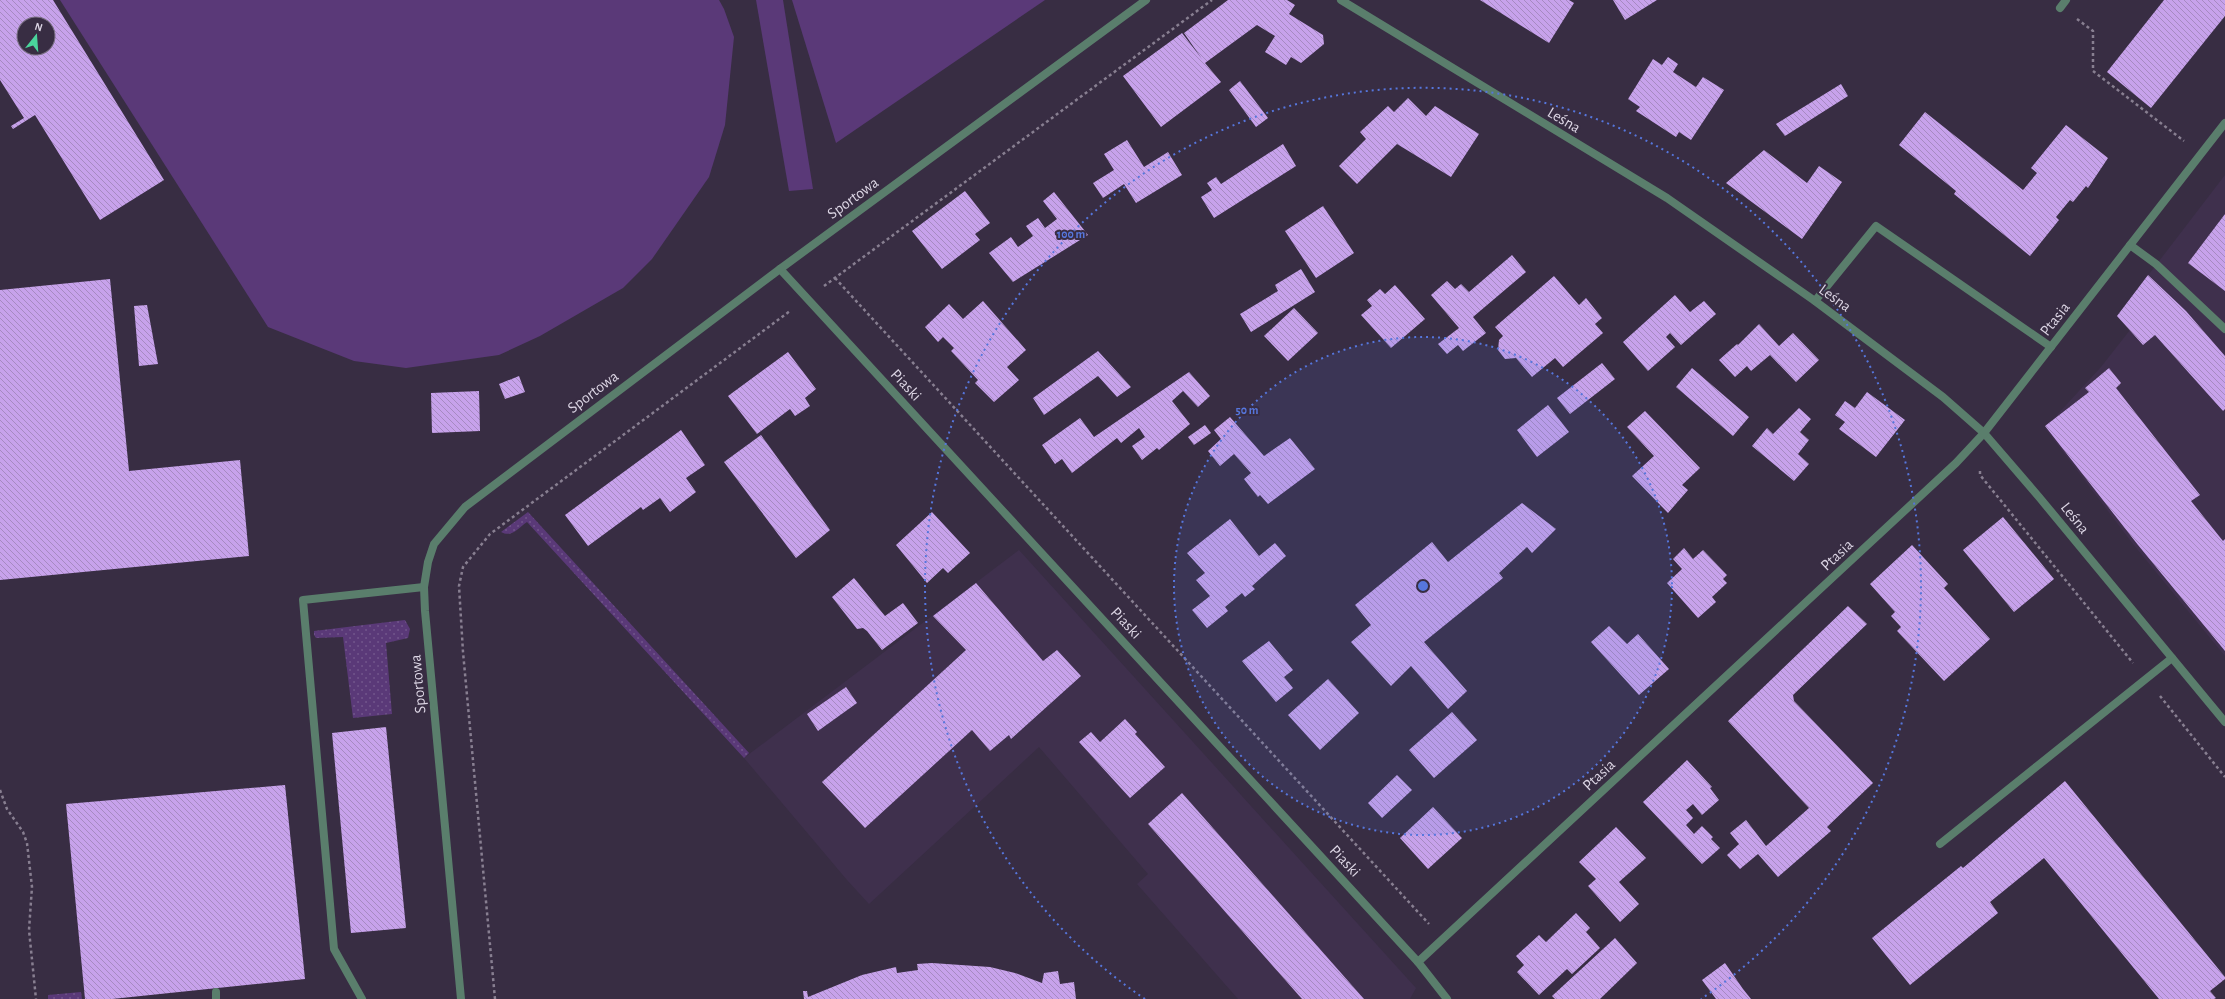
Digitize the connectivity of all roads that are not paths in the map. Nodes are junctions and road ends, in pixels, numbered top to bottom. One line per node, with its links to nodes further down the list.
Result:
1 (1146, 0): 7 (street, Sportowa)
2 (1341, 0): 8 (street, Leśna)
3 (2066, 0): 4 (street)
4 (2060, 8)
5 (2225, 123): 6 (street, Ptasia)
6 (2130, 245): 9 (street); 10 (street, Ptasia)
7 (780, 269): 12 (street, Sportowa); 16 (street, Piaski)
8 (1815, 301): 10 (street); 11 (street, Leśna)
9 (2225, 330)
10 (2051, 347): 11 (street, Ptasia)
11 (1984, 433): 13 (street, Leśna); 16 (street, Ptasia)
12 (424, 587): 17 (street); 18 (street, Sportowa)
13 (2172, 658): 14 (street, Leśna); 15 (street)
14 (2225, 722)
15 (1940, 844)
16 (1418, 962): 19 (street, Piaski)
17 (362, 999)
18 (461, 999)
19 (1447, 999)

